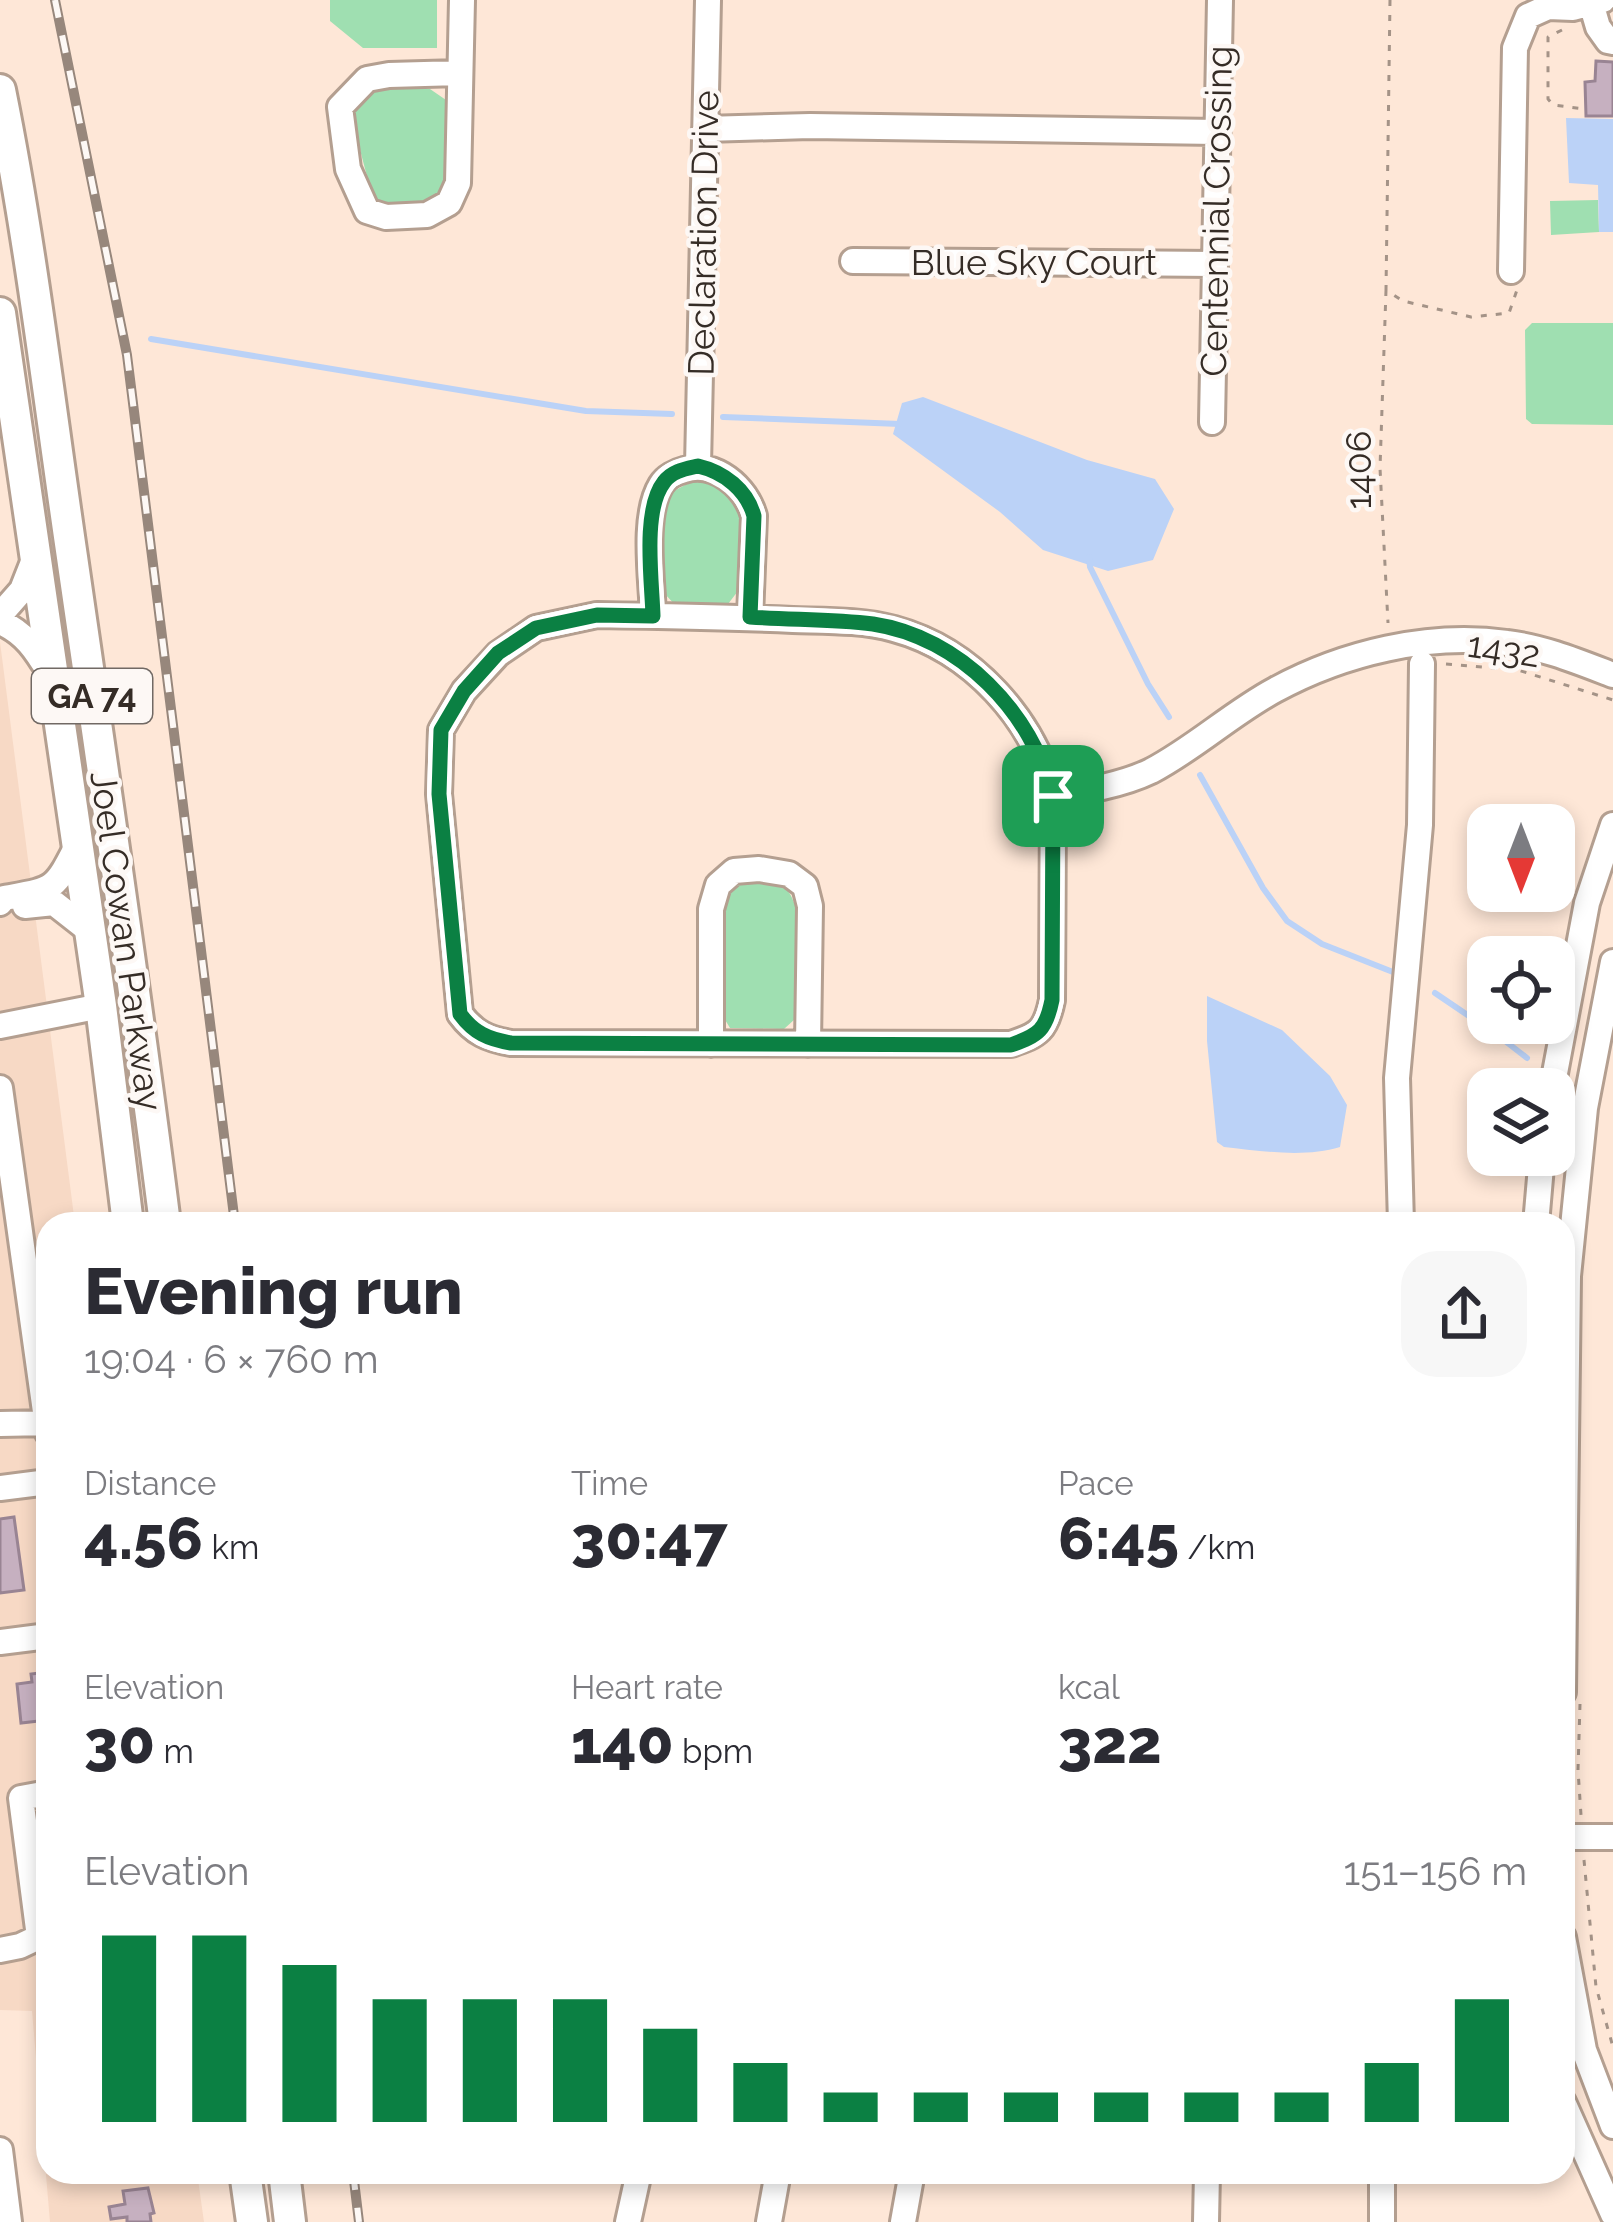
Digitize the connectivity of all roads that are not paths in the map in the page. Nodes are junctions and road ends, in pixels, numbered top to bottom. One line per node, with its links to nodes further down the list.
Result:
1 (462, 0): 6 (street)
2 (708, 0): 8 (street, Declaration Drive)
3 (1220, 0): 9 (street, Centennial Crossing)
4 (1597, 2): 5 (street); 12 (street)
5 (1613, 42)
6 (460, 74): 6 (street)
7 (0, 89): 41 (main road, Joel Cowan Parkway / GA 74)
8 (705, 129): 9 (street); 17 (street, Declaration Drive)
9 (1217, 132): 11 (street, Centennial Crossing)
10 (853, 261): 11 (street, Blue Sky Court)
11 (1215, 263): 15 (street, Centennial Crossing)
12 (1511, 271)
13 (0, 313): 16 (main road, Joel Cowan Parkway / GA 74)
14 (0, 411): 16 (main road)
15 (1212, 422)
16 (21, 458): 18 (main road, Joel Cowan Parkway / GA 74)
17 (698, 466): 19 (street); 20 (street)
18 (35, 556): 21 (street); 24 (main road, Joel Cowan Parkway / GA 74)
19 (653, 616): 20 (street); 33 (street)
20 (750, 617): 25 (street)
21 (0, 618): 24 (street)
22 (1422, 664): 42 (street)
23 (1613, 675): 25 (street)
24 (52, 677): 27 (main road, Joel Cowan Parkway / GA 74)
25 (1053, 796): 34 (street)
26 (1613, 826): 35 (street)
27 (78, 844): 28 (street); 29 (main road, Joel Cowan Parkway / GA 74)
28 (0, 904): 29 (street)
29 (91, 932): 31 (main road, Joel Cowan Parkway / GA 74)
30 (1613, 962): 44 (street)
31 (101, 1006): 32 (street); 38 (main road, Joel Cowan Parkway / GA 74)
32 (0, 1026)
33 (711, 1044): 34 (street); 34 (street)
34 (808, 1044)
35 (1556, 1068)
36 (0, 1088): 45 (street)
37 (1540, 1176): 43 (street)
38 (124, 1187): 39 (main road); 40 (main road, Joel Cowan Parkway / GA 74)
39 (120, 1212)
40 (127, 1212)
41 (164, 1212)
42 (1401, 1212)
43 (1536, 1212)
44 (1574, 1212)
45 (10, 1227): 46 (street)
46 (36, 1365)
47 (36, 1423): 48 (street)
48 (0, 1424)
49 (36, 1484): 50 (street)
50 (0, 1488)
51 (36, 1638): 52 (street)
52 (0, 1642)
53 (10, 1798): 56 (street)
54 (1575, 1836): 55 (street)
55 (1613, 1837)
56 (36, 1904)
57 (36, 1939): 58 (street)
58 (0, 1950)
59 (1575, 2001): 60 (street)
60 (1613, 2126)
61 (1575, 2129): 70 (street)
62 (0, 2150): 71 (street)
63 (247, 2184): 72 (main road)
64 (285, 2184): 73 (main road)
65 (636, 2184): 74 (street)
66 (776, 2184): 75 (street)
67 (910, 2184): 76 (street)
68 (1207, 2184): 77 (street)
69 (1382, 2184): 78 (street)
70 (1613, 2214)
71 (9, 2222)
72 (252, 2222)
73 (290, 2222)
74 (628, 2222)
75 (769, 2222)
76 (903, 2222)
77 (1206, 2222)
78 (1382, 2222)

